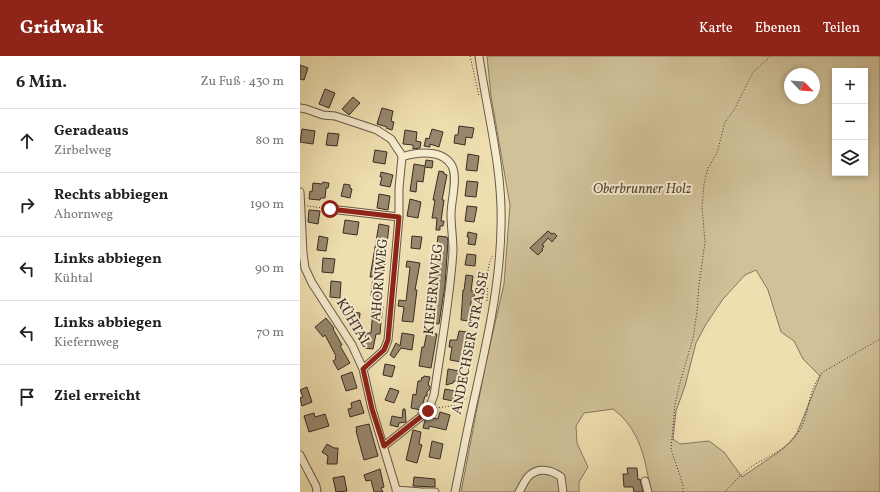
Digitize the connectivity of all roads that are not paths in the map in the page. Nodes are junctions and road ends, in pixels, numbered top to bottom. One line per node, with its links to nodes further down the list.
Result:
1 (479, 56): 17 (street, ANDECHSER STRASSE)
2 (300, 108): 3 (street)
3 (402, 157): 7 (street, AHORNWEG); 10 (street, KIEFERNWEG)
4 (300, 192): 5 (street, KÜHTAL)
5 (301, 205): 8 (street, KÜHTAL)
6 (330, 209): 7 (street)
7 (399, 217): 9 (street, AHORNWEG)
8 (303, 268): 9 (street, KÜHTAL)
9 (363, 369): 10 (street, KÜHTAL)
10 (384, 446): 13 (street, KÜHTAL)
11 (300, 455): 14 (street)
12 (645, 481): 20 (street)
13 (397, 491): 15 (street)
14 (317, 492)
15 (423, 492): 16 (street)
16 (435, 492)
17 (455, 492)
18 (519, 492): 19 (street)
19 (563, 492)
20 (648, 492)

